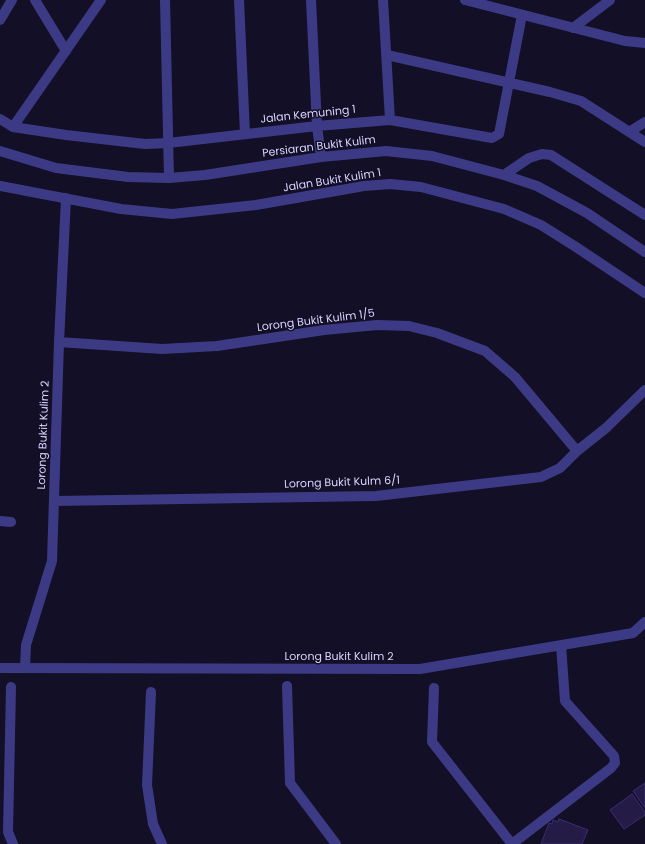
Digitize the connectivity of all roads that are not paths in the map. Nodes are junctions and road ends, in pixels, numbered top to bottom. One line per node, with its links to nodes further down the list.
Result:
1 (12, 0): 13 (street)
2 (35, 0): 16 (street)
3 (101, 0): 16 (street)
4 (165, 0): 27 (street)
5 (239, 0): 25 (street)
6 (311, 0): 22 (street)
7 (383, 0): 17 (street)
8 (465, 0): 11 (street)
9 (500, 0): 11 (street)
10 (610, 0): 14 (street)
11 (491, 7): 12 (street)
12 (522, 15): 14 (street); 18 (street, Jalan Kemuning 1)
13 (0, 20)
14 (573, 28): 15 (street)
15 (645, 43)
16 (66, 51): 23 (street)
17 (387, 55): 18 (street); 20 (street)
18 (509, 83): 20 (street, Jalan Kemuning 1); 24 (street)
19 (0, 119): 23 (street, Jalan Kemuning 1)
20 (390, 120): 22 (street, Jalan Kemuning 1)
21 (645, 122): 24 (street)
22 (317, 126): 25 (street, Jalan Kemuning 1); 29 (street)
23 (13, 127): 27 (street, Jalan Kemuning 1)
24 (629, 132): 26 (street)
25 (245, 134): 27 (street, Jalan Kemuning 1)
26 (645, 142)
27 (168, 143): 31 (street)
28 (0, 151): 31 (street, Persiaran Bukit Kulim)
29 (321, 157): 30 (street, Persiaran Bukit Kulim); 31 (street, Persiaran Bukit Kulim)
30 (504, 175): 34 (street); 35 (street, Persiaran Bukit Kulim)
31 (169, 178)
32 (0, 186): 33 (street, Jalan Bukit Kulim 1)
33 (66, 198): 36 (street, Jalan Bukit Kulim 1); 37 (street, Lorong Bukit Kulim 2)
34 (645, 215)
35 (645, 252)
36 (645, 293)
37 (59, 342): 39 (street, Lorong Bukit Kulim 1/5); 40 (street, Lorong Bukit Kulim 2)
38 (645, 390): 39 (street, Lorong Bukit Kulm 6/1)
39 (577, 451): 40 (street, Lorong Bukit Kulm 6/1)
40 (54, 501): 46 (street, Lorong Bukit Kulim 2)
41 (0, 521): 42 (street)
42 (10, 522)
43 (645, 622): 44 (street, Lorong Bukit Kulim 2)
44 (561, 645): 46 (street, Lorong Bukit Kulim 2); 54 (street)
45 (0, 668): 46 (street, Lorong Bukit Kulim 2)
46 (25, 668)
47 (287, 686): 53 (street)
48 (11, 688): 51 (street)
49 (434, 688): 54 (street)
50 (151, 692): 52 (street)
51 (13, 844)
52 (162, 844)
53 (336, 844)
54 (512, 844)

